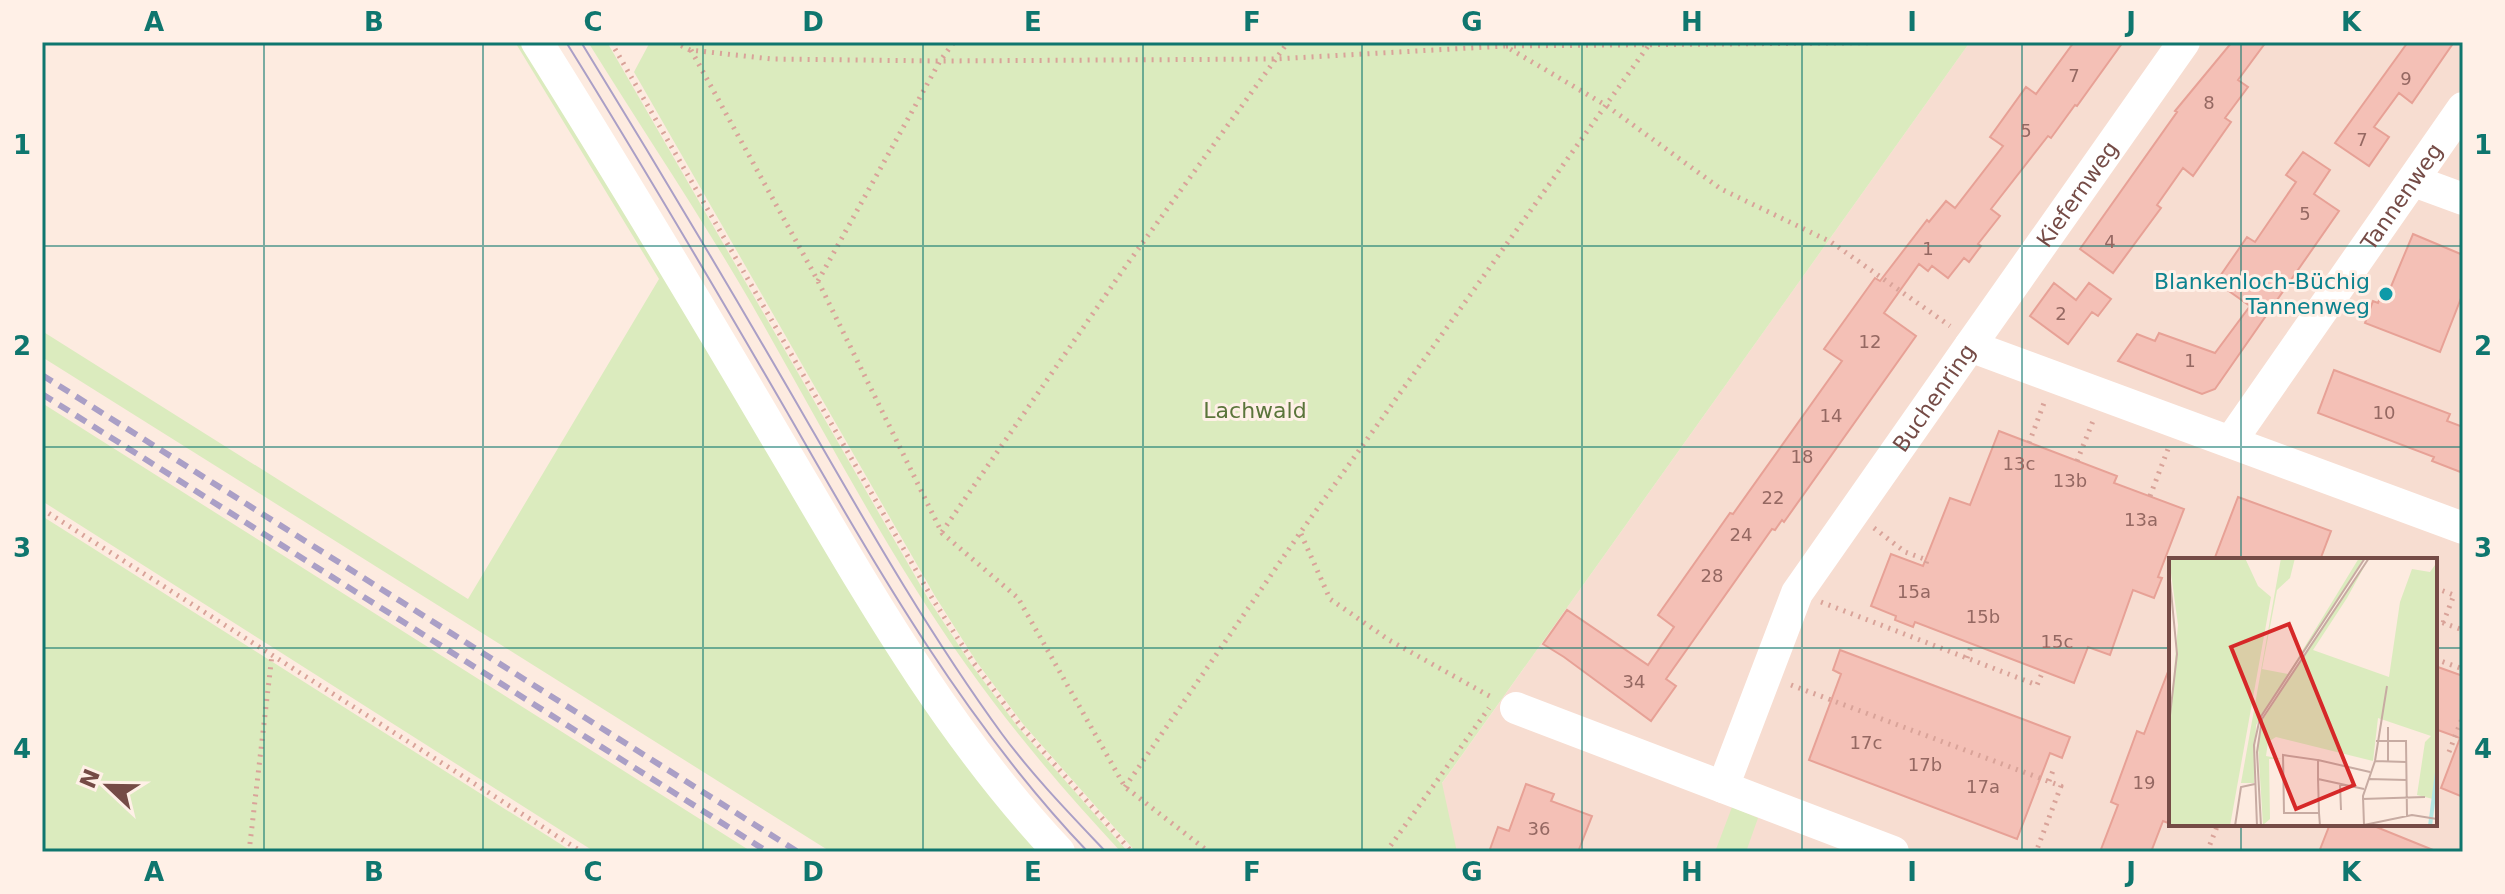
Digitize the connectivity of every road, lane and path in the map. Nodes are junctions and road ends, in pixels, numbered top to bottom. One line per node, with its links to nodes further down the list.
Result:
1 (537, 42): 56 (street)
2 (611, 42): 57 (path)
3 (674, 42): 10 (path)
4 (954, 42): 12 (path)
5 (1288, 42): 11 (path)
6 (1939, 42): 8 (path)
7 (2184, 42): 18 (street, Kiefernweg)
8 (1650, 44): 9 (path); 13 (path)
9 (1505, 46): 11 (path); 13 (path)
10 (690, 50): 12 (path); 17 (path)
11 (1275, 59): 12 (path); 29 (path)
12 (940, 61): 17 (path)
13 (1607, 106): 18 (path); 30 (path)
14 (2463, 108): 15 (street, Tannenweg)
15 (2414, 181): 16 (street); 22 (street, Tannenweg)
16 (2463, 199)
17 (818, 281): 29 (path)
18 (1970, 346): 19 (street, Buchenring); 27 (street, Buchenring)
19 (2053, 377): 20 (street, Buchenring); 23 (path)
20 (2103, 395): 21 (street, Buchenring); 24 (path)
21 (2178, 423): 22 (street, Buchenring); 25 (path)
22 (2231, 441): 28 (street, Buchenring)
23 (2029, 443)
24 (2077, 461)
25 (2150, 496)
26 (42, 509): 40 (path)
27 (1854, 512): 31 (path); 34 (street, Buchenring)
28 (2463, 528)
29 (942, 533): 51 (path)
30 (1300, 533): 46 (path); 51 (path)
31 (1925, 567)
32 (2457, 588): 35 (path)
33 (2437, 589): 35 (path)
34 (1797, 593): 41 (path); 45 (street, Buchenring)
35 (2454, 595): 37 (path)
36 (2437, 621): 37 (path)
37 (2443, 623): 38 (path)
38 (2463, 630)
39 (1972, 644): 41 (path)
40 (272, 655): 54 (path); 55 (path)
41 (1967, 658): 44 (path)
42 (2437, 660): 43 (path)
43 (2462, 667)
44 (2043, 671)
45 (1766, 676): 50 (path); 52 (street, Buchenring)
46 (1505, 704): 52 (street); 59 (path)
47 (2463, 716): 48 (path)
48 (2449, 752)
49 (2054, 768): 50 (path)
50 (2049, 781): 61 (path)
51 (1125, 787): 58 (path)
52 (1723, 787): 60 (street)
53 (2217, 826): 62 (path)
54 (249, 852)
55 (582, 852)
56 (1059, 852)
57 (1132, 852)
58 (1209, 852)
59 (1386, 852)
60 (1893, 852)
61 (2036, 852)
62 (2207, 852)

